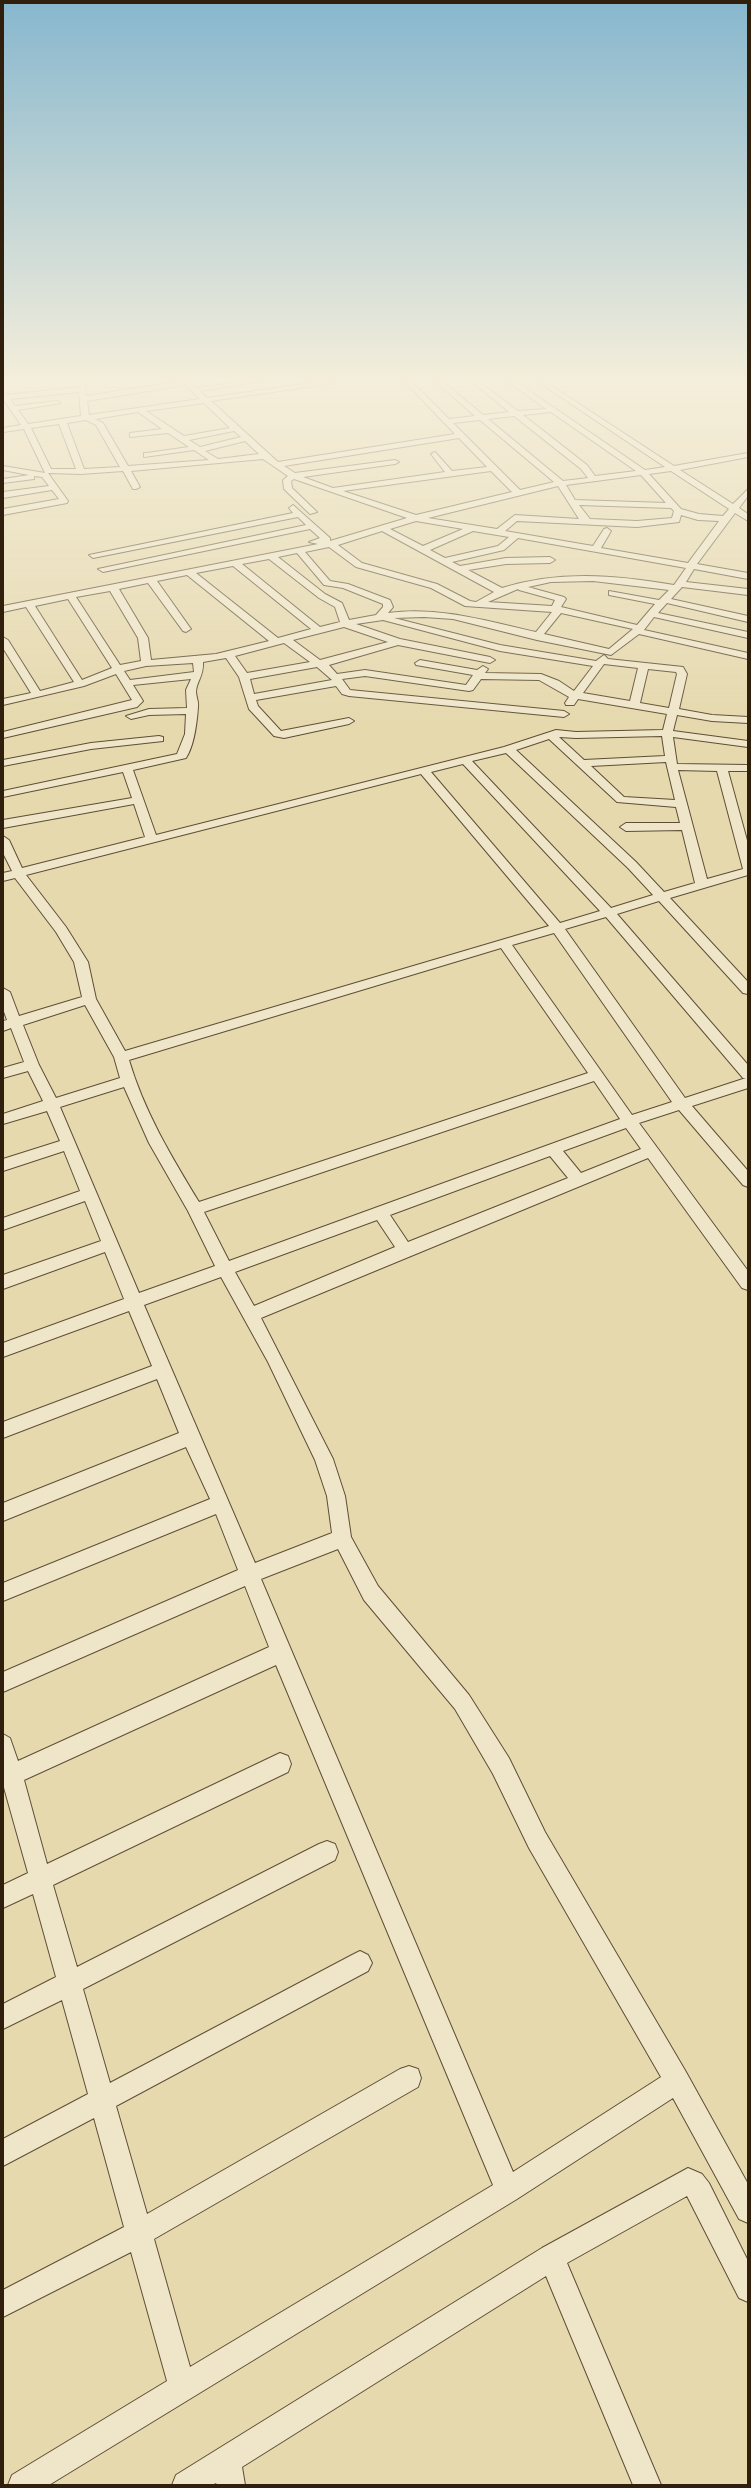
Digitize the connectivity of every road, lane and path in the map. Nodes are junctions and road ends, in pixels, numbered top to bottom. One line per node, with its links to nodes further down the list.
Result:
1 (61, 497): 12 (street)
2 (297, 497): 16 (street)
3 (353, 497): 13 (street)
4 (501, 497): 13 (street)
5 (569, 497): 9 (street)
6 (666, 497): 10 (street)
7 (716, 497): 11 (street)
8 (742, 497): 11 (street)
9 (572, 502): 10 (street); 17 (street)
10 (676, 508): 15 (street); 17 (street)
11 (732, 508): 14 (street); 15 (street)
12 (3, 512)
13 (416, 518): 20 (street); 21 (street)
14 (748, 518)
15 (724, 519): 37 (street)
16 (321, 520)
17 (589, 522): 24 (street)
18 (202, 524): 23 (street)
19 (312, 526): 23 (street); 28 (street); 35 (street)
20 (474, 527): 24 (street); 30 (street)
21 (382, 528): 27 (street); 30 (street)
22 (607, 531): 31 (street)
23 (208, 532): 28 (street); 32 (street)
24 (499, 532): 25 (street)
25 (517, 535): 26 (street); 36 (street)
26 (556, 543): 31 (street); 34 (street)
27 (331, 544): 29 (street); 53 (street)
28 (220, 545): 35 (street); 38 (street)
29 (299, 550): 33 (street); 57 (street)
30 (422, 550): 36 (street)
31 (595, 550): 37 (street)
32 (93, 555)
33 (271, 556): 35 (street); 59 (street)
34 (550, 560): 39 (street); 43 (street)
35 (234, 561): 40 (street); 44 (street); 62 (street)
36 (444, 561): 39 (street)
37 (691, 566): 41 (street); 46 (street)
38 (103, 568)
39 (459, 569): 47 (street)
40 (189, 572): 42 (street); 67 (street)
41 (748, 576)
42 (151, 580): 44 (street); 60 (street)
43 (555, 580): 45 (street); 46 (street)
44 (114, 585): 50 (street); 76 (street)
45 (519, 586): 47 (street); 55 (street)
46 (678, 586): 48 (street); 51 (street)
47 (502, 592): 53 (street)
48 (748, 592)
49 (612, 593): 51 (street)
50 (71, 596): 52 (street); 80 (street)
51 (663, 602): 56 (street); 58 (street)
52 (29, 604): 54 (street); 85 (street)
53 (475, 605): 55 (street)
54 (3, 609)
55 (557, 610): 61 (street); 64 (street)
56 (652, 614): 61 (street); 63 (street)
57 (379, 616): 59 (street); 64 (street); 69 (street)
58 (748, 619)
59 (346, 624): 62 (street); 68 (street)
60 (186, 629)
61 (639, 630): 70 (street); 72 (street)
62 (320, 631): 65 (street)
63 (748, 635)
64 (537, 637): 70 (street)
65 (286, 638): 67 (street); 78 (street)
66 (3, 640): 87 (street)
67 (275, 641): 71 (street)
68 (398, 642): 74 (street); 78 (street)
69 (500, 648): 74 (street); 75 (street)
70 (611, 652): 75 (street)
71 (229, 655): 73 (street); 83 (street)
72 (748, 656)
73 (198, 660): 76 (street); 81 (street)
74 (490, 660): 82 (street)
75 (600, 662): 79 (street); 88 (street)
76 (146, 663): 80 (street)
77 (420, 663): 82 (street)
78 (321, 664): 83 (street); 84 (street)
79 (644, 665): 91 (street); 93 (street)
80 (120, 669): 85 (street); 86 (street)
81 (198, 675): 86 (street); 92 (street)
82 (479, 675): 84 (street); 88 (street)
83 (244, 677): 89 (street)
84 (338, 679): 89 (street); 94 (street)
85 (80, 684): 87 (street)
86 (128, 684): 99 (street)
87 (37, 695): 90 (street)
88 (574, 695): 91 (street); 94 (street)
89 (250, 698): 97 (street)
90 (3, 702)
91 (634, 706): 93 (street)
92 (192, 711): 95 (street); 110 (street)
93 (674, 712): 96 (street); 98 (street)
94 (564, 714): 100 (street)
95 (131, 716)
96 (748, 720)
97 (348, 721)
98 (667, 733): 100 (street); 102 (street); 107 (street)
99 (3, 735)
100 (554, 735): 103 (street); 106 (street)
101 (159, 739): 105 (street)
102 (748, 744)
103 (508, 749): 104 (street); 125 (street)
104 (465, 760): 111 (street); 126 (street)
105 (3, 763)
106 (580, 763): 107 (street); 114 (street)
107 (671, 763): 108 (street); 114 (street)
108 (722, 768): 109 (street); 120 (street)
109 (748, 768)
110 (128, 770): 112 (street); 113 (street)
111 (423, 770): 119 (street); 127 (street)
112 (3, 794)
113 (138, 800): 115 (street); 119 (street)
114 (681, 804): 116 (street)
115 (3, 824)
116 (687, 826): 117 (street); 124 (street)
117 (626, 827)
118 (3, 840): 122 (street)
119 (152, 840): 122 (street)
120 (748, 867)
121 (748, 871): 124 (street)
122 (19, 874): 123 (street); 131 (street)
123 (3, 877)
124 (702, 884): 125 (street)
125 (661, 898): 126 (street); 129 (street)
126 (608, 913): 127 (street); 138 (street)
127 (557, 927): 128 (street); 139 (street)
128 (504, 943): 133 (street); 136 (street)
129 (748, 990)
130 (3, 992): 132 (street)
131 (89, 999): 132 (street); 133 (street)
132 (9, 1024): 134 (street)
133 (121, 1058): 137 (street)
134 (32, 1065): 135 (street); 140 (street)
135 (3, 1073)
136 (597, 1076): 142 (street); 150 (street)
137 (128, 1082): 140 (street); 150 (street)
138 (747, 1083): 139 (street)
139 (681, 1102): 142 (street); 148 (street)
140 (52, 1104): 141 (street); 143 (street)
141 (3, 1119)
142 (628, 1121): 144 (street); 145 (street)
143 (67, 1144): 146 (street); 149 (street)
144 (553, 1149): 147 (street); 151 (street)
145 (650, 1151): 147 (street); 157 (street)
146 (3, 1165)
147 (578, 1180): 154 (street)
148 (748, 1181)
149 (88, 1194): 152 (street); 153 (street)
150 (195, 1209): 155 (street)
151 (380, 1212): 154 (street); 155 (street)
152 (3, 1224)
153 (110, 1244): 156 (street); 158 (street)
154 (405, 1250): 159 (street)
155 (225, 1269): 158 (street); 159 (street)
156 (3, 1282)
157 (748, 1283)
158 (134, 1303): 160 (street); 161 (street)
159 (251, 1315): 166 (street)
160 (3, 1350)
161 (162, 1370): 162 (street); 163 (street)
162 (3, 1430)
163 (190, 1437): 164 (street); 165 (street)
164 (221, 1503): 167 (street); 168 (street)
165 (3, 1512)
166 (342, 1538): 167 (street); 181 (street)
167 (250, 1574): 169 (street); 170 (street)
168 (3, 1592)
169 (281, 1652): 173 (street); 184 (street)
170 (3, 1682)
171 (3, 1745): 173 (street)
172 (280, 1764): 175 (street)
173 (11, 1775): 175 (street)
174 (327, 1852): 178 (street)
175 (40, 1879): 176 (street); 178 (street)
176 (3, 1897)
177 (360, 1963): 182 (street)
178 (69, 1984): 179 (street); 182 (street)
179 (3, 2018)
180 (409, 2078): 186 (street)
181 (677, 2081): 184 (street); 185 (street)
182 (102, 2101): 183 (street); 186 (street)
183 (3, 2153)
184 (508, 2190): 190 (street)
185 (748, 2210)
186 (138, 2234): 189 (street); 190 (street)
187 (551, 2258): 188 (street); 191 (street); 194 (street)
188 (748, 2289)
189 (3, 2304)
190 (182, 2387): 192 (street)
191 (228, 2473): 193 (street)
192 (22, 2485)
193 (186, 2485)
194 (647, 2485)

